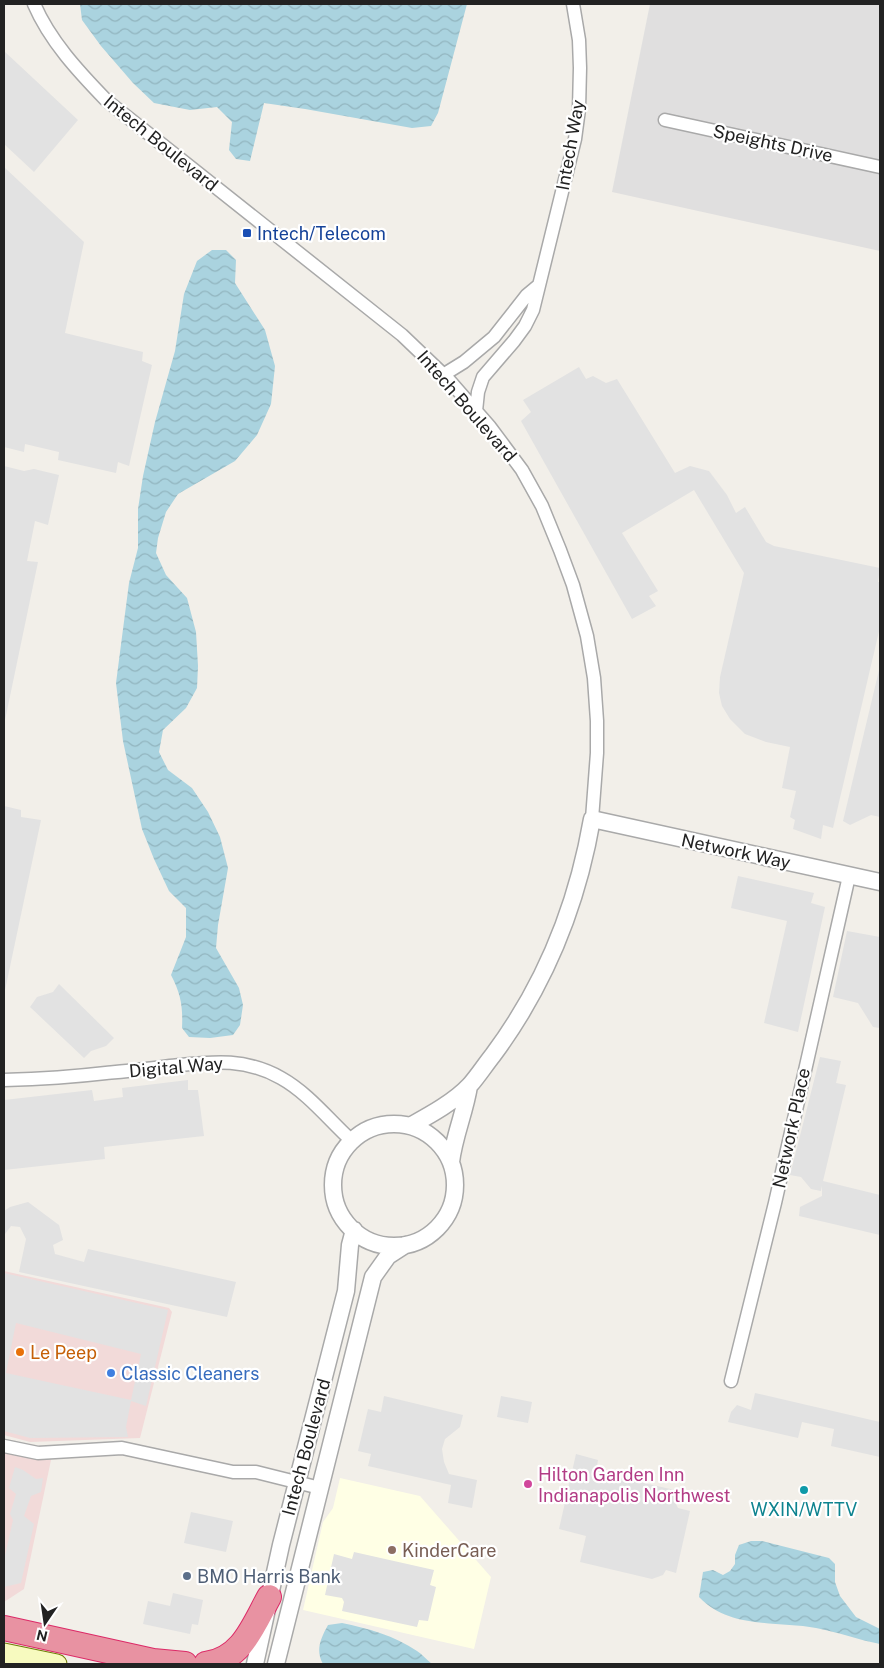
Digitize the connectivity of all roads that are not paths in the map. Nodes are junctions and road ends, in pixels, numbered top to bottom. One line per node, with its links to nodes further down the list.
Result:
1 (34, 4): 6 (street, Intech Boulevard)
2 (572, 4): 5 (street, Intech Way)
3 (665, 120): 4 (street, Speights Drive)
4 (880, 167)
5 (539, 285): 6 (street); 7 (street, Intech Way)
6 (444, 375): 7 (street, Intech Boulevard)
7 (476, 411): 8 (street, Intech Boulevard)
8 (592, 819): 9 (street, Network Way); 12 (street, Intech Boulevard)
9 (850, 876): 10 (street, Network Way); 18 (street, Network Place)
10 (880, 882)
11 (4, 1080): 14 (street, Digital Way)
12 (469, 1086): 13 (street, Intech Boulevard); 15 (street, Intech Boulevard)
13 (410, 1126): 14 (street); 15 (street)
14 (352, 1141): 16 (street)
15 (451, 1162): 17 (street)
16 (354, 1230): 17 (street); 20 (street, Intech Boulevard)
17 (405, 1245): 21 (street, Intech Boulevard)
18 (731, 1381)
19 (4, 1446): 20 (street)
20 (298, 1482): 21 (street); 22 (street, Intech Boulevard)
21 (320, 1488): 29 (street, Intech Boulevard)
22 (268, 1597): 27 (highway); 28 (street, Intech Boulevard)
23 (4, 1628): 26 (highway)
24 (4, 1653): 25 (main road)
25 (57, 1664)
26 (185, 1664)
27 (206, 1664)
28 (255, 1664)
29 (276, 1664)

